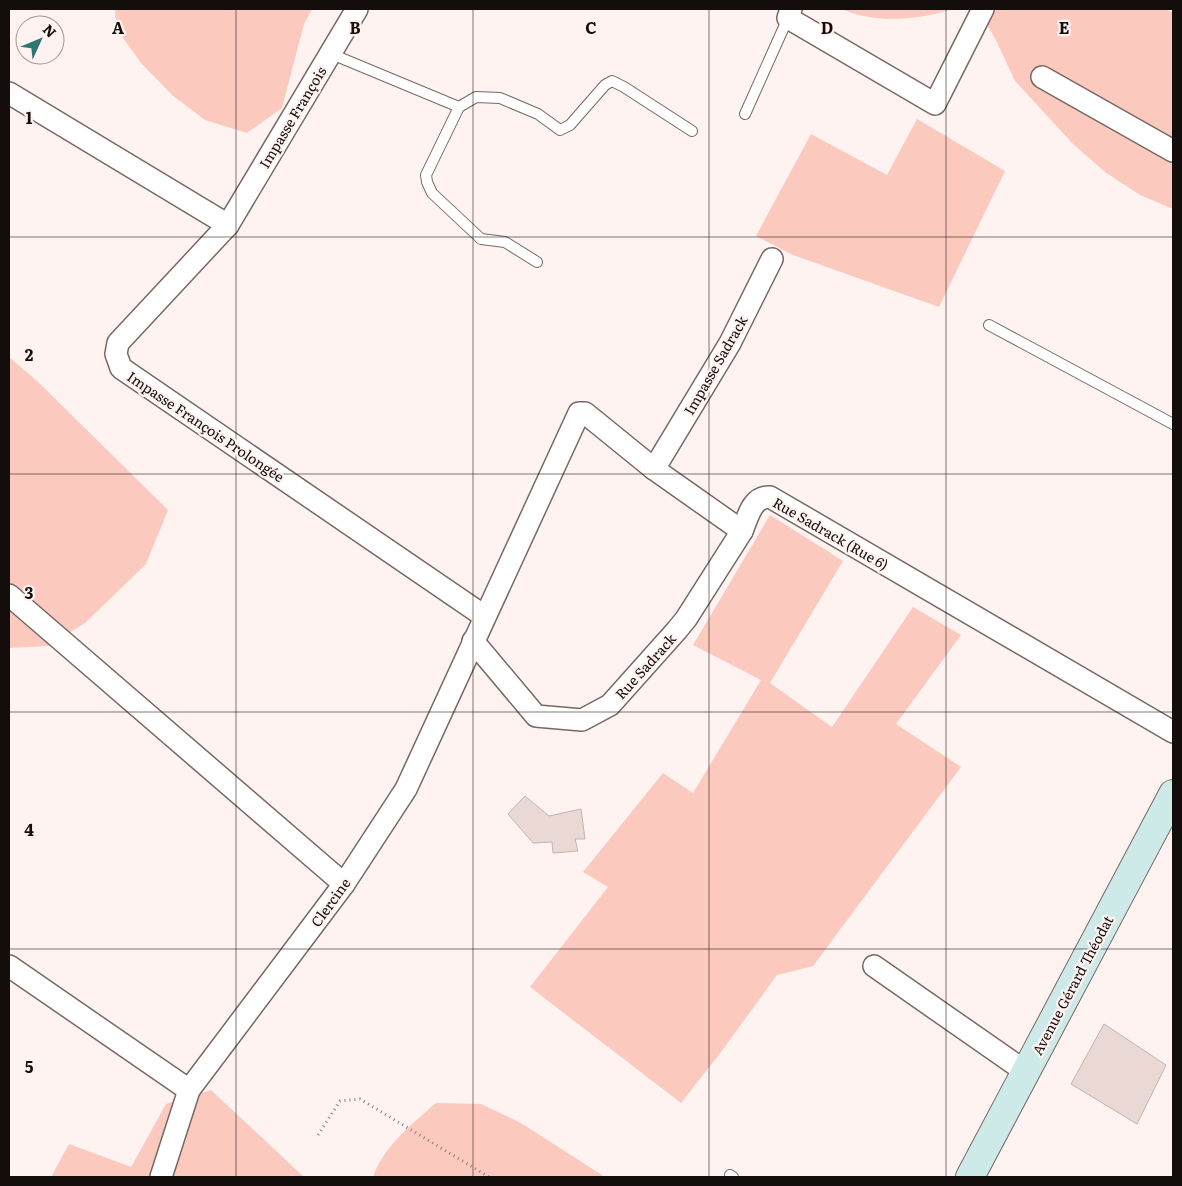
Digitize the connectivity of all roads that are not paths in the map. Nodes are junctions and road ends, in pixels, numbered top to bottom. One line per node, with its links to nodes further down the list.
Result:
1 (356, 9): 4 (street, Impasse François)
2 (983, 9): 3 (street)
3 (790, 14): 8 (lane)
4 (329, 53): 7 (lane); 11 (street, Impasse François)
5 (1042, 77): 10 (street)
6 (9, 93): 11 (street)
7 (459, 107): 9 (lane); 13 (lane)
8 (745, 114)
9 (692, 131)
10 (1173, 151)
11 (228, 225): 19 (street, Impasse François Prolongée)
12 (772, 258): 16 (street, Impasse Sadrack)
13 (537, 262)
14 (989, 325): 15 (lane)
15 (1173, 424)
16 (654, 469): 17 (street); 19 (street)
17 (742, 531): 20 (street, Rue Sadrack); 21 (street, Rue Sadrack (Rue 6))
18 (9, 595): 23 (street)
19 (484, 616): 20 (street, Clercine)
20 (473, 642): 23 (street, Clercine)
21 (1173, 732)
22 (1173, 794): 26 (street, Avenue Gérard Théodat)
23 (344, 884): 27 (street, Clercine)
24 (9, 966): 27 (street)
25 (874, 966): 26 (street)
26 (1026, 1072): 29 (street, Avenue Gérard Théodat)
27 (189, 1090): 28 (street, Clercine)
28 (161, 1177)
29 (970, 1177)

